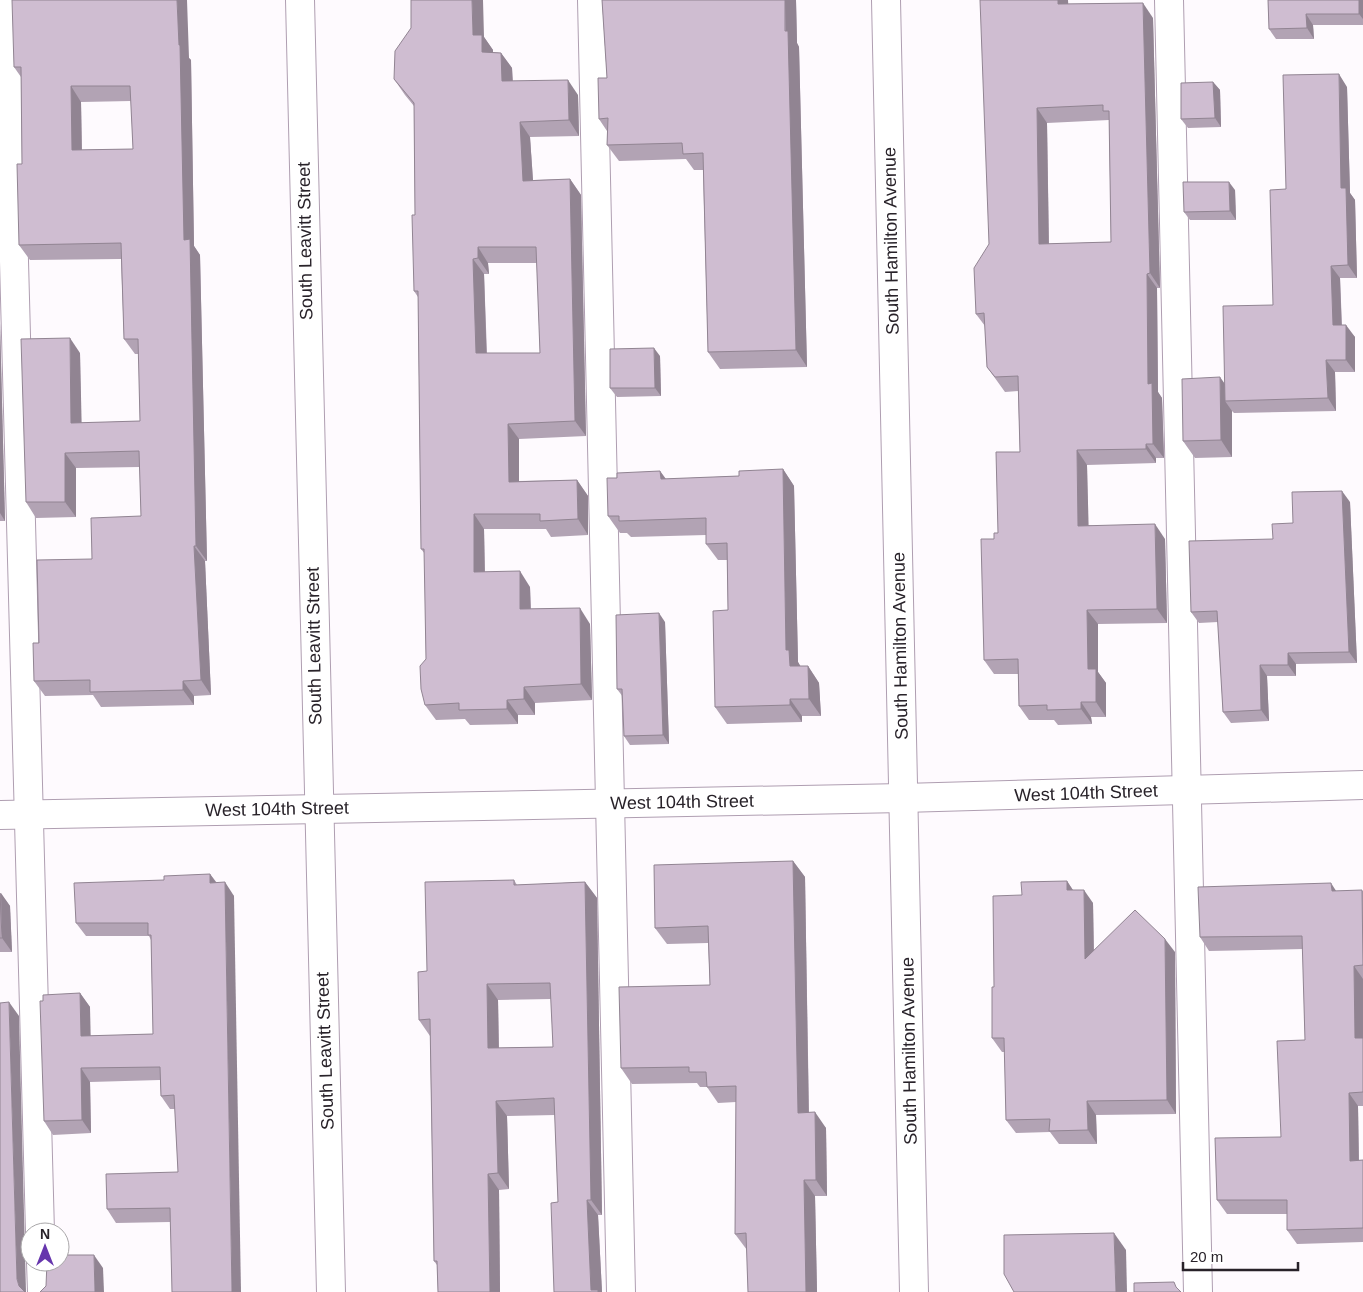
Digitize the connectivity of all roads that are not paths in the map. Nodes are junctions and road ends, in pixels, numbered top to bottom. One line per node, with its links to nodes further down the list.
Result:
1 (7, 0): 11 (street)
2 (300, 0): 10 (street, South Leavitt Street)
3 (592, 0): 9 (street)
4 (886, 0): 8 (street, South Hamilton Avenue)
5 (1169, 0): 7 (street)
6 (1363, 785): 7 (street, West 104th Street)
7 (1187, 790): 8 (street, West 104th Street); 19 (street)
8 (903, 798): 9 (street, West 104th Street); 18 (street, South Hamilton Avenue)
9 (610, 803): 10 (street, West 104th Street); 17 (street)
10 (318, 808): 11 (street, West 104th Street); 16 (street, South Leavitt Street)
11 (29, 814): 12 (street, West 104th Street); 13 (street)
12 (0, 815)
13 (40, 1222)
14 (41, 1272): 15 (street)
15 (42, 1292)
16 (331, 1292)
17 (621, 1292)
18 (914, 1292)
19 (1198, 1292)

